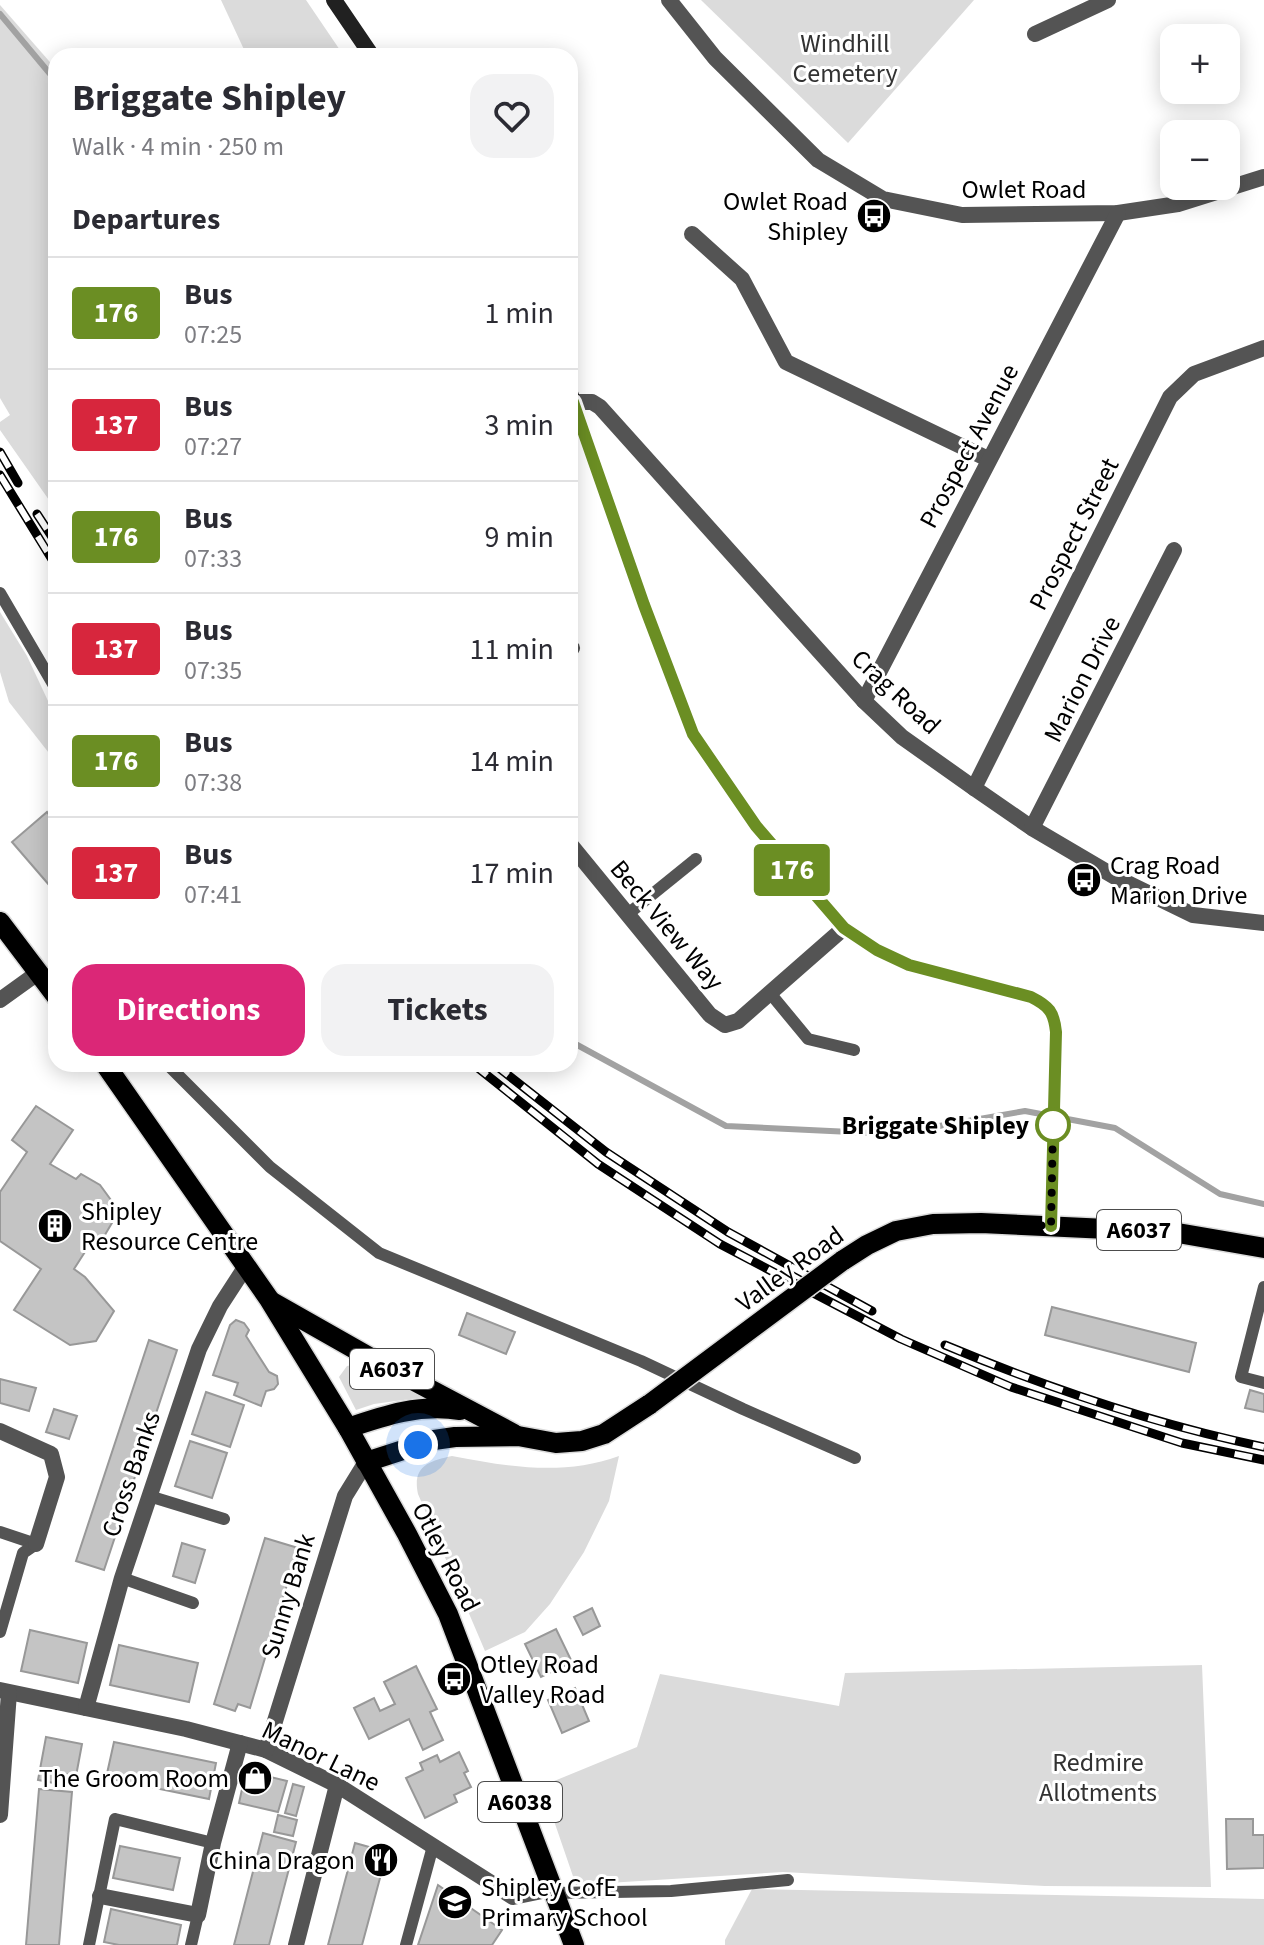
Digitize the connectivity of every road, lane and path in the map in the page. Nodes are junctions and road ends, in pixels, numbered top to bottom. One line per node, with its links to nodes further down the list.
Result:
1 (334, 0): 5 (main road)
2 (669, 0): 7 (street, Owlet Road)
3 (1108, 0): 4 (street)
4 (1035, 34)
5 (367, 48)
6 (1264, 177): 7 (street, Owlet Road)
7 (1118, 213): 12 (street, Prospect Avenue)
8 (692, 234): 12 (street)
9 (1264, 348): 17 (street, Prospect Street)
10 (578, 399): 16 (street, Crag Road)
11 (578, 415): 24 (main road)
12 (988, 459): 16 (street, Prospect Avenue)
13 (1174, 550): 18 (street, Marion Drive)
14 (0, 593): 15 (lane)
15 (48, 675)
16 (864, 701): 17 (street, Crag Road)
17 (974, 788): 18 (street, Crag Road)
18 (1032, 828): 23 (street, Crag Road)
19 (578, 854): 21 (street, Beck View Way)
20 (696, 859): 21 (lane)
21 (628, 914): 27 (street, Beck View Way)
22 (0, 922): 25 (main road)
23 (1264, 923)
24 (844, 928): 27 (street, Beck View Way); 32 (main road)
25 (39, 972): 26 (main road); 28 (street)
26 (48, 985)
27 (770, 993): 29 (lane)
28 (0, 1000)
29 (854, 1050)
30 (111, 1072): 34 (main road, Otley Road / A6038)
31 (175, 1072): 42 (lane)
32 (1051, 1226): 33 (main road, Valley Road / A6037); 41 (main road, Valley Road / A6037, bridge)
33 (1264, 1248)
34 (246, 1266): 36 (main road, Otley Road / A6038); 44 (street, Cross Banks)
35 (1264, 1287): 37 (lane)
36 (269, 1299): 38 (main road, Valley Road / A6037); 39 (main road, Otley Road / A6038)
37 (1264, 1383)
38 (473, 1412): 39 (main road, Valley Road / A6037); 41 (main road, Valley Road / A6037)
39 (348, 1428): 43 (main road, Otley Road / A6038)
40 (0, 1431): 47 (street)
41 (518, 1436): 43 (main road, Valley Road / A6037)
42 (855, 1458)
43 (366, 1462): 54 (street, Sunny Bank); 60 (main road, Otley Road / A6038)
44 (149, 1496): 45 (lane); 48 (street, Cross Banks)
45 (224, 1519)
46 (0, 1532): 47 (lane)
47 (36, 1544): 50 (lane)
48 (122, 1578): 49 (lane); 52 (street, Cross Banks)
49 (193, 1603)
50 (0, 1632)
51 (4, 1692): 52 (street, Manor Lane); 56 (street)
52 (86, 1708): 53 (street, Manor Lane)
53 (240, 1743): 54 (street, Manor Lane); 57 (street)
54 (266, 1750): 55 (street, Manor Lane)
55 (337, 1785): 58 (street, Manor Lane); 65 (street)
56 (0, 1815)
57 (213, 1843): 61 (lane); 62 (street)
58 (433, 1846): 60 (street, Manor Lane); 66 (lane)
59 (788, 1880): 60 (lane)
60 (553, 1891): 67 (main road, Otley Road / A6038)
61 (100, 1896): 62 (street); 63 (lane)
62 (198, 1915): 64 (lane)
63 (89, 1945)
64 (191, 1945)
65 (296, 1945)
66 (406, 1945)
67 (574, 1945)

